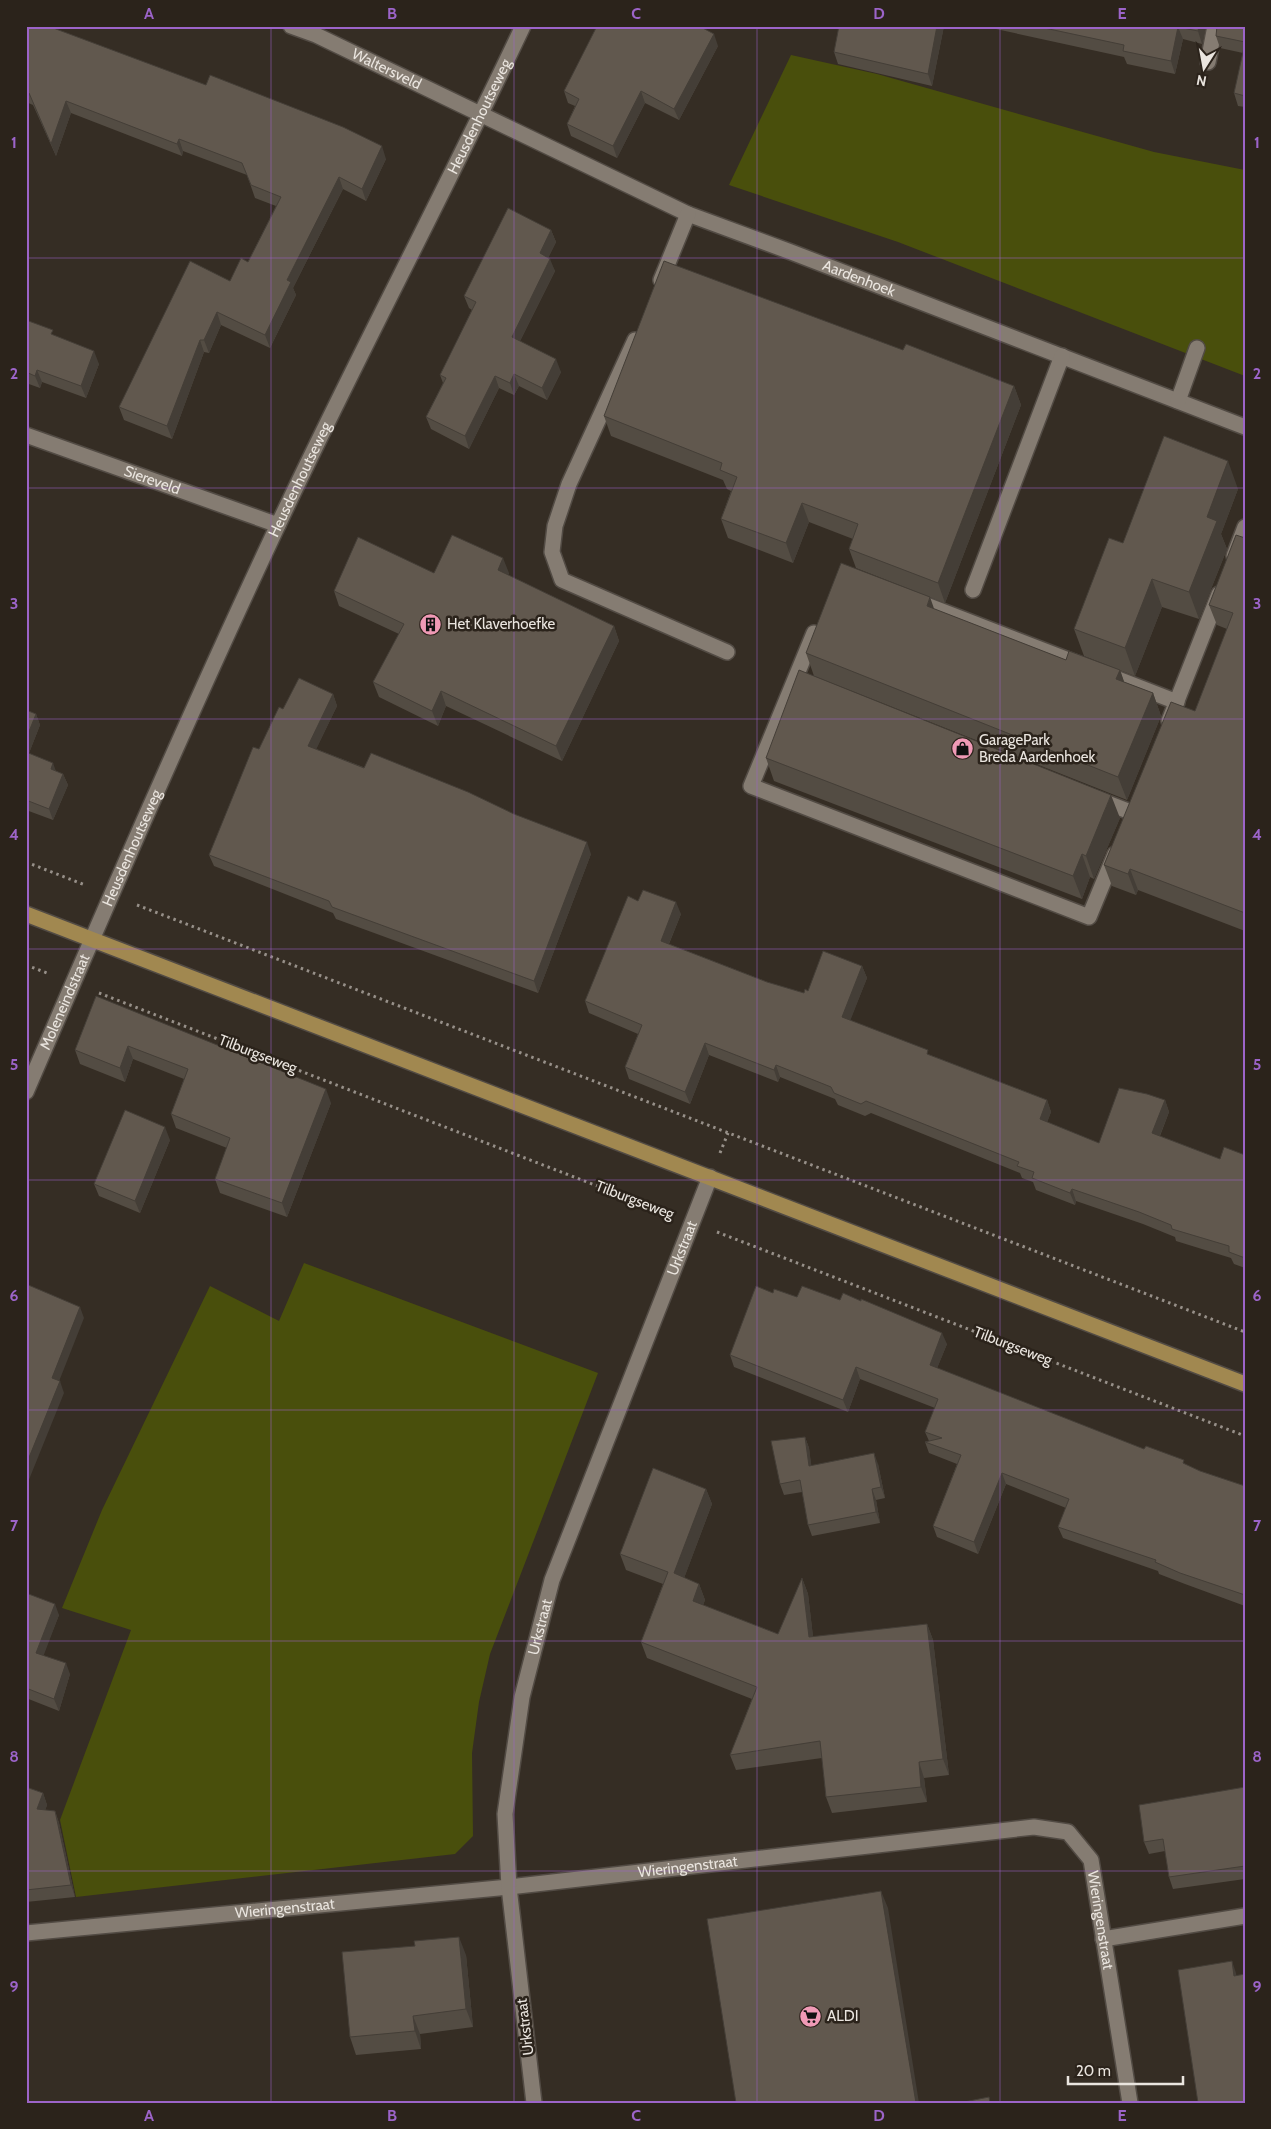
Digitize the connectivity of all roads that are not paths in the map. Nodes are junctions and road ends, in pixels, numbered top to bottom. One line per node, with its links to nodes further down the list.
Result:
1 (291, 26): 5 (street, Waltersveld)
2 (523, 26): 5 (street, Heusdenhoutseweg)
3 (1215, 26): 4 (street)
4 (1208, 62)
5 (481, 115): 6 (street, Aardenhoek); 14 (street, Heusdenhoutseweg)
6 (688, 214): 7 (street); 10 (street, Aardenhoek)
7 (657, 290)
8 (642, 325): 19 (street)
9 (1197, 348): 11 (street)
10 (1062, 356): 11 (street, Aardenhoek); 16 (street)
11 (1178, 401): 12 (street, Aardenhoek)
12 (1245, 427)
13 (26, 435): 14 (street, Siereveld)
14 (278, 524): 26 (street, Heusdenhoutseweg)
15 (1245, 527): 22 (street)
16 (973, 590)
17 (904, 596): 22 (street)
18 (821, 616): 20 (street)
19 (727, 652)
20 (796, 678): 21 (street); 24 (street)
21 (814, 685)
22 (1177, 702): 23 (street)
23 (1162, 739)
24 (1087, 795)
25 (26, 914): 26 (main road)
26 (92, 940): 27 (street, Moleneindstraat); 28 (main road)
27 (26, 1092)
28 (710, 1177): 29 (main road); 30 (street, Urkstraat)
29 (1245, 1384)
30 (509, 1887): 32 (street, Wieringenstraat); 33 (street, Wieringenstraat); 34 (street, Urkstraat)
31 (1245, 1916): 33 (street)
32 (26, 1933)
33 (1103, 1938): 35 (street, Wieringenstraat)
34 (534, 2103)
35 (1130, 2103)

